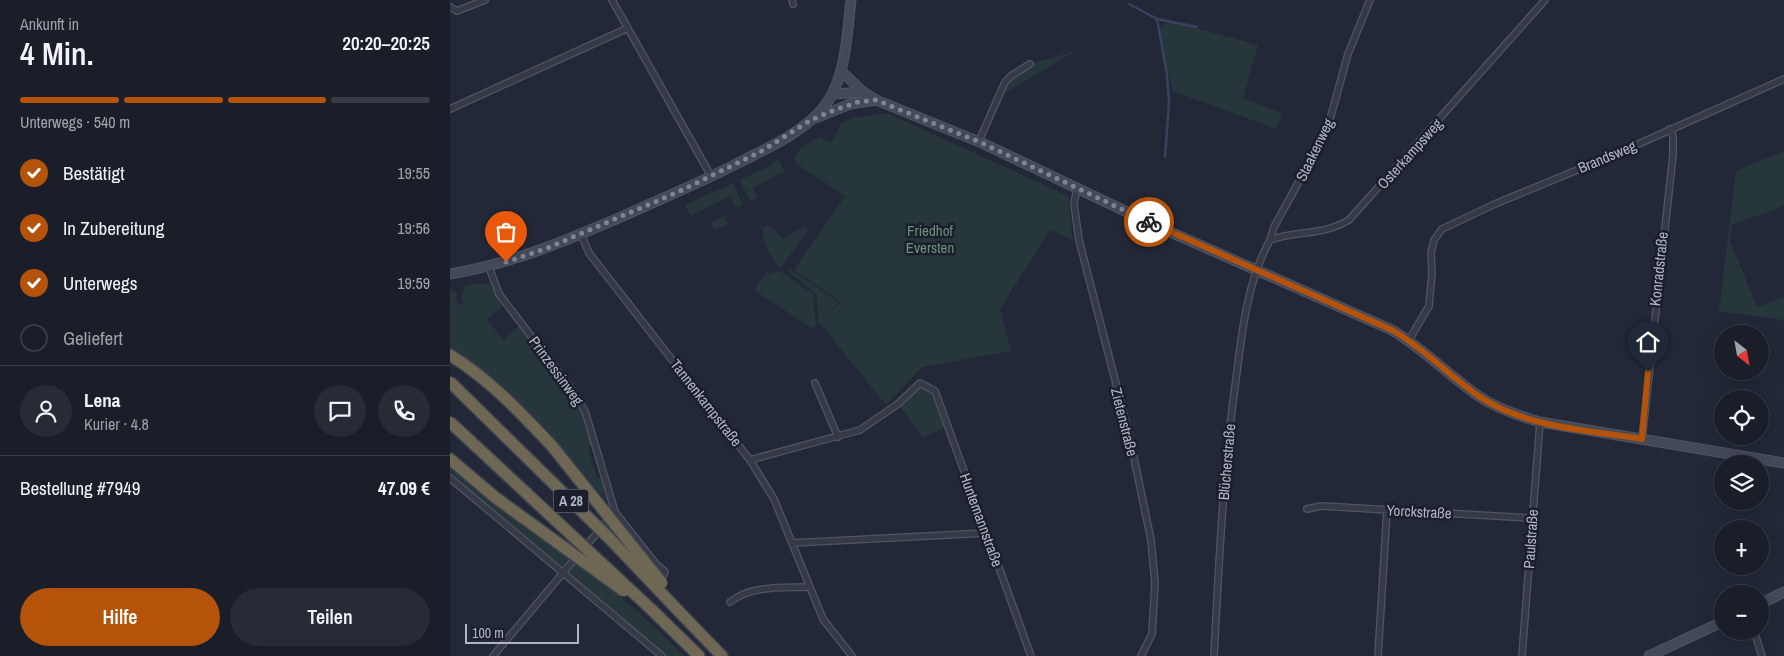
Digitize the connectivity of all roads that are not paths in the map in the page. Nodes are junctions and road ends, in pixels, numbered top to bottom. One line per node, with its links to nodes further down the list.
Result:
1 (485, 0): 6 (street)
2 (612, 0): 7 (street)
3 (851, 0): 9 (street)
4 (1370, 0): 22 (street, Staakenweg)
5 (1546, 0): 22 (street, Osterkampsweg)
6 (450, 7)
7 (628, 28): 15 (street); 19 (street)
8 (1030, 64): 18 (street)
9 (840, 71): 11 (street); 12 (street)
10 (1784, 79): 17 (street, Brandsweg)
11 (863, 92): 12 (street); 13 (street)
12 (833, 94): 14 (street); 16 (street)
13 (876, 100): 14 (street); 18 (street)
14 (846, 106): 16 (street)
15 (450, 109)
16 (811, 120): 19 (street)
17 (1670, 129): 26 (street, Brandsweg); 33 (street, Konradstraße)
18 (979, 141): 20 (street)
19 (712, 176): 21 (street)
20 (1077, 188): 24 (street); 60 (street, Zietenstraße)
21 (581, 234): 23 (street); 35 (street, Tannenkampstraße)
22 (1270, 240): 24 (street)
23 (489, 267): 25 (street); 40 (street, Prinzessinweg)
24 (1257, 270): 26 (street); 61 (street, Blücherstraße)
25 (450, 274)
26 (1409, 340): 31 (street)
27 (452, 357): 51 (highway, bridge)
28 (450, 382): 51 (highway, A 28, bridge)
29 (815, 383): 32 (street)
30 (450, 422): 50 (highway, A 28, bridge)
31 (1540, 422): 33 (street); 41 (street, Paulstraße)
32 (838, 437): 35 (street); 42 (street, Huntemannstraße)
33 (1642, 439): 36 (street)
34 (450, 459): 50 (highway, bridge)
35 (750, 460): 43 (street, Tannenkampstraße)
36 (1784, 463)
37 (450, 478): 45 (street)
38 (1307, 509): 39 (street, Yorckstraße)
39 (1387, 510): 41 (street, Yorckstraße); 62 (street)
40 (616, 512): 44 (street, Prinzessinweg); 45 (street)
41 (1532, 518): 63 (street, Paulstraße)
42 (986, 534): 43 (street); 59 (street, Huntemannstraße)
43 (792, 543): 46 (street, Tannenkampstraße)
44 (656, 564)
45 (562, 574): 54 (street); 55 (street)
46 (808, 587): 49 (street); 58 (street, Tannenkampstraße)
47 (1784, 592): 48 (street)
48 (1769, 600)
49 (730, 602)
50 (652, 610): 56 (highway, A 28)
51 (690, 623): 57 (highway, A 28)
52 (1714, 626): 64 (street)
53 (1757, 640): 65 (street)
54 (493, 656)
55 (662, 656)
56 (699, 656)
57 (722, 656)
58 (852, 656)
59 (1031, 656)
60 (1142, 656)
61 (1214, 656)
62 (1378, 656)
63 (1522, 656)
64 (1650, 656)
65 (1762, 656)

